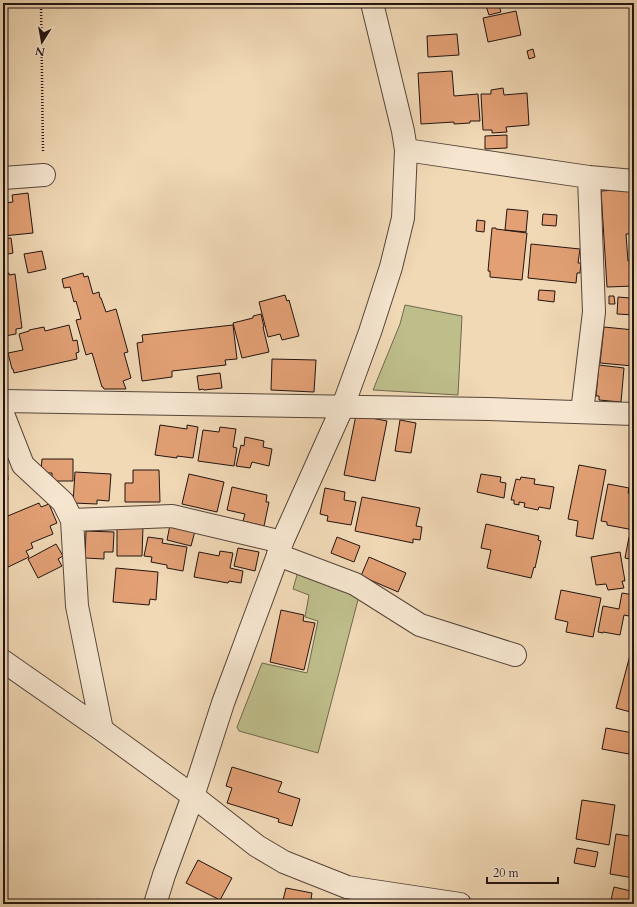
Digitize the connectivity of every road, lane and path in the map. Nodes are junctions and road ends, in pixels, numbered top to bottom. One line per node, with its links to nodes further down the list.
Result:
1 (40, 3): 4 (path)
2 (372, 3): 3 (street)
3 (406, 150): 5 (street); 9 (street)
4 (44, 176): 6 (street)
5 (589, 177): 7 (street); 10 (street)
6 (3, 178)
7 (634, 181)
8 (3, 401): 9 (street)
9 (343, 406): 10 (street); 14 (street)
10 (582, 412): 12 (street)
11 (3, 414): 13 (street)
12 (634, 414)
13 (72, 520): 14 (street); 17 (street)
14 (280, 549): 15 (street); 18 (street)
15 (515, 655)
16 (3, 661): 17 (street)
17 (102, 730): 18 (street)
18 (193, 796): 19 (street); 20 (street)
19 (346, 895): 21 (street)
20 (155, 904)
21 (460, 904)

